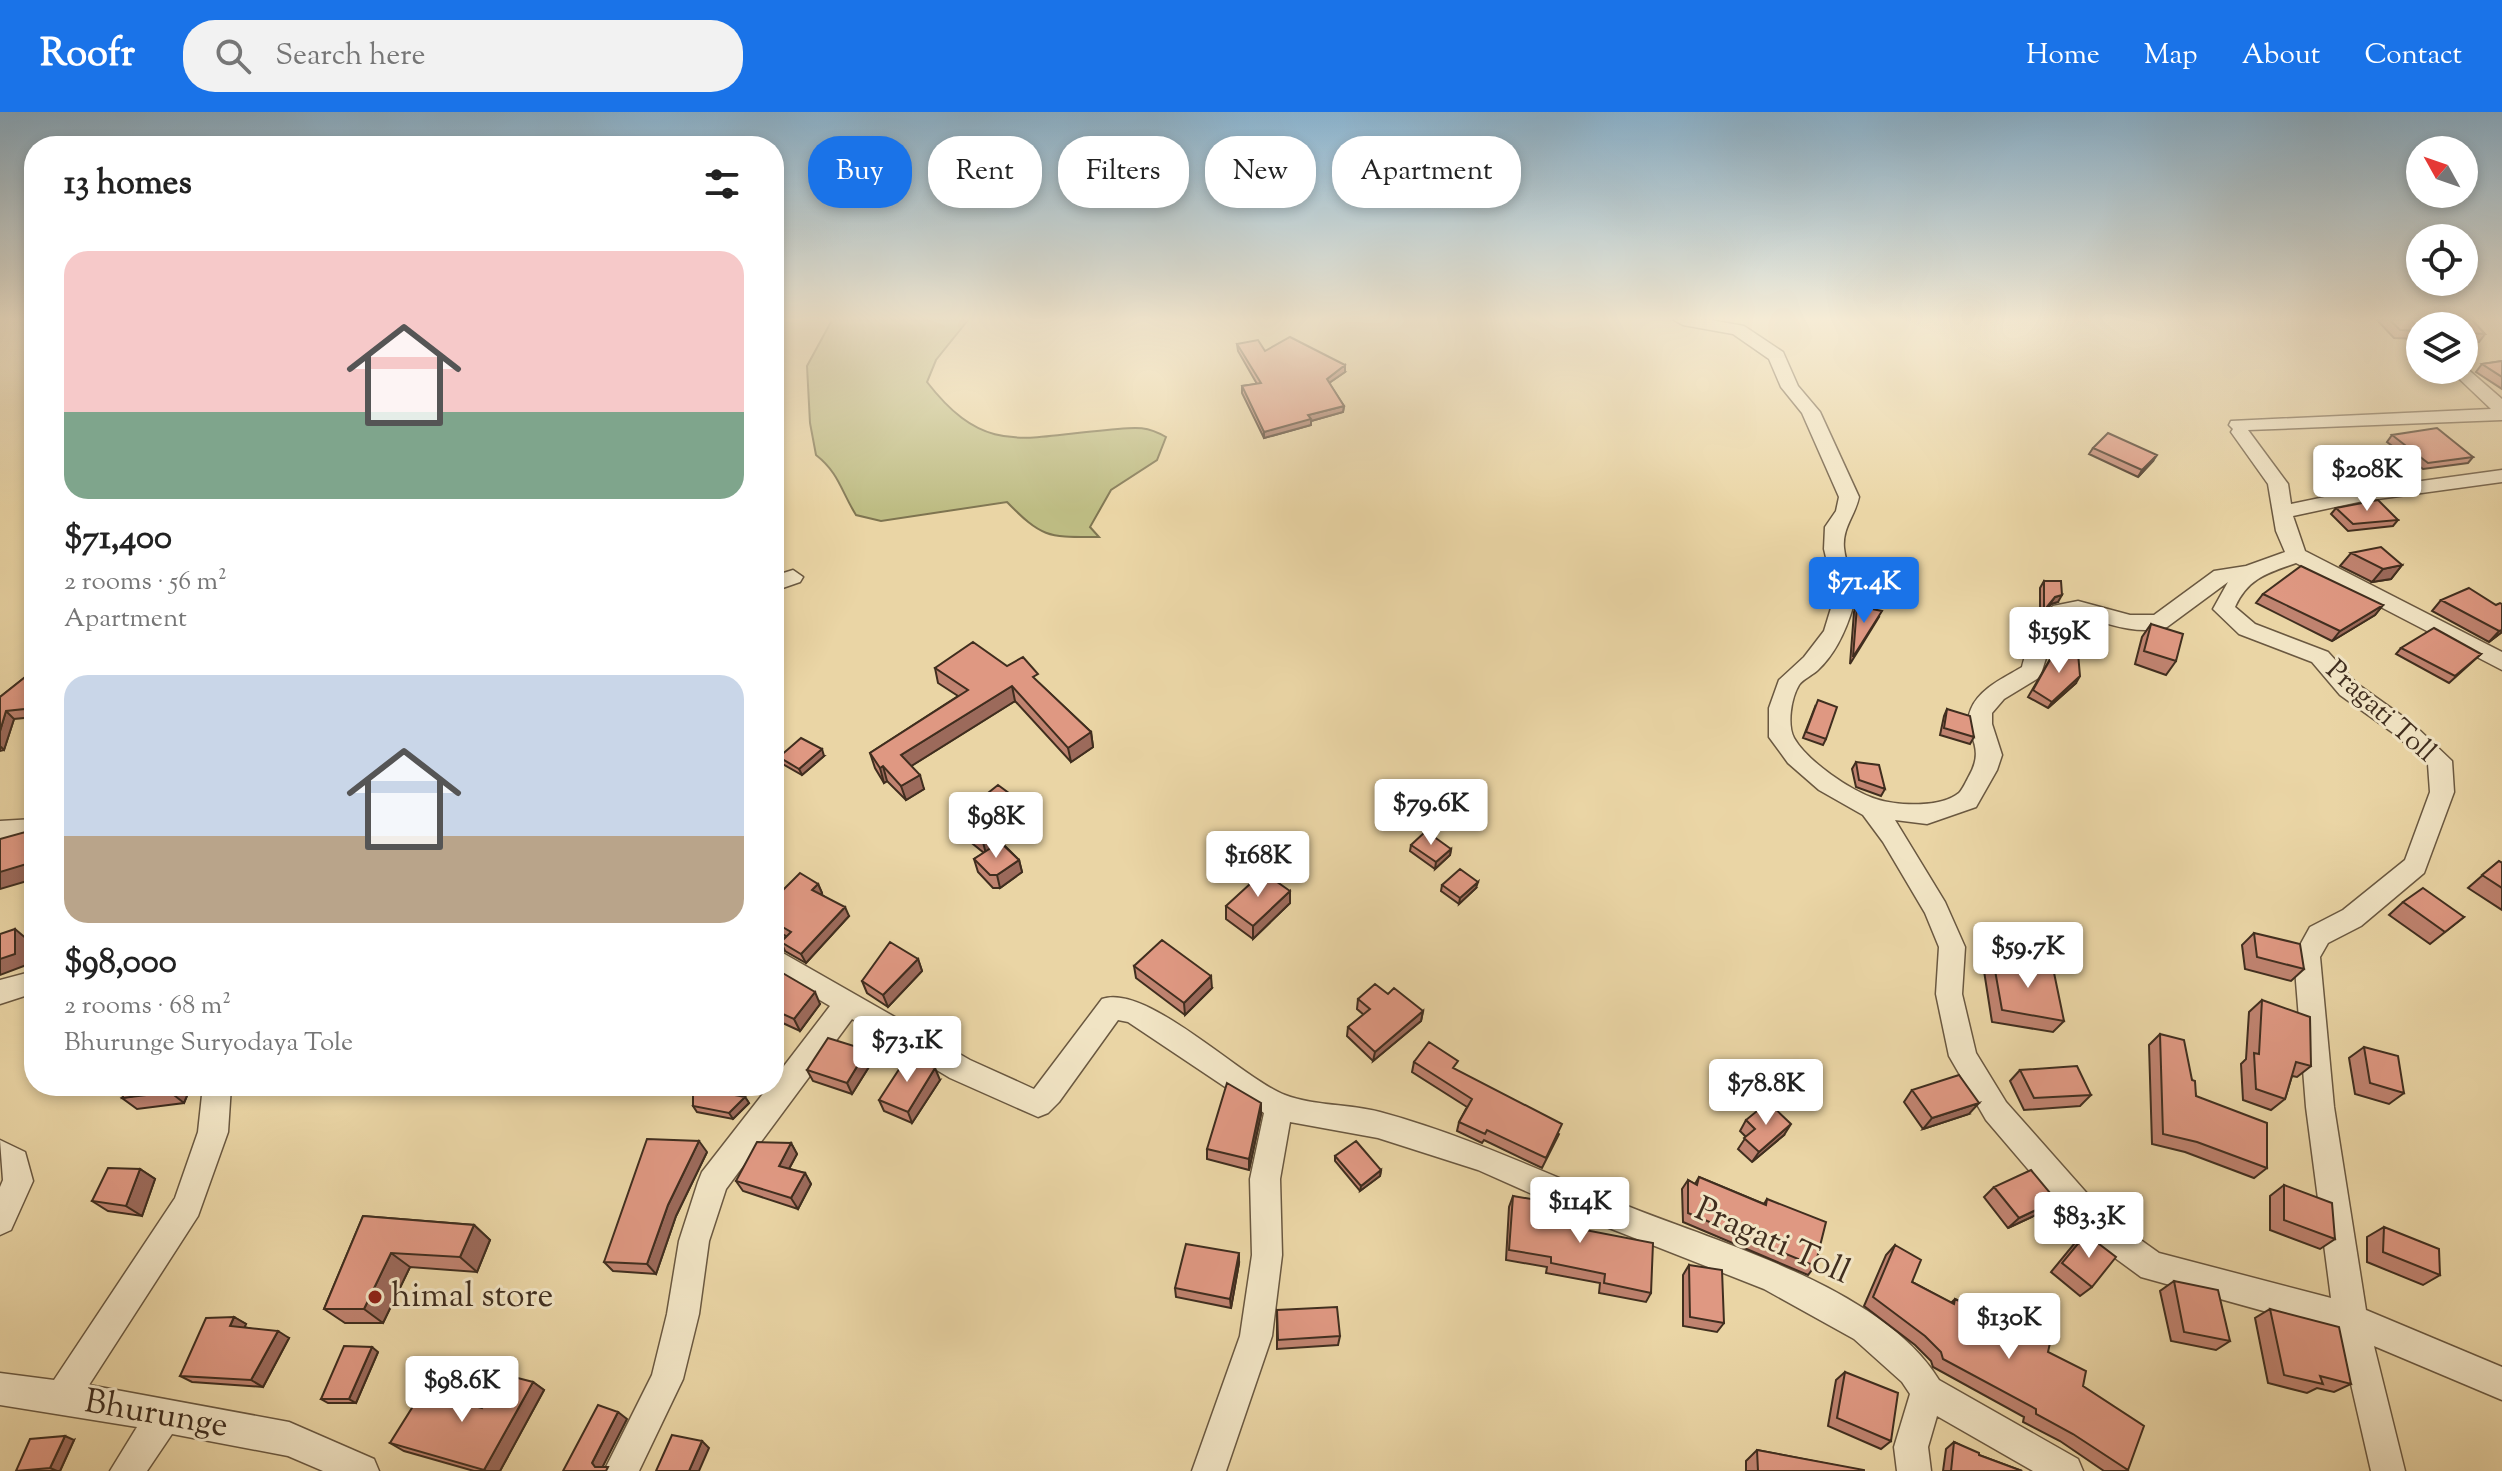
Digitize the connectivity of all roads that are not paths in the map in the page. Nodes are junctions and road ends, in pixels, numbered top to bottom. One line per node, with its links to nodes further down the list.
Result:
1 (1788, 383): 9 (street)
2 (2474, 384): 3 (street)
3 (2502, 411): 5 (street)
4 (2502, 476): 5 (street)
5 (2282, 512): 6 (street)
6 (2297, 555): 7 (street); 8 (street)
7 (2249, 572): 9 (street); 22 (street, Pragati Toll)
8 (2502, 662)
9 (1872, 808): 22 (street)
10 (24, 830): 11 (street)
11 (0, 831)
12 (784, 965): 15 (street)
13 (24, 985): 14 (street)
14 (0, 992)
15 (848, 1004): 16 (street); 19 (street, Pragati Toll)
16 (784, 1088)
17 (216, 1096): 26 (street)
18 (778, 1096): 30 (street)
19 (1279, 1107): 25 (street, Pragati Toll); 31 (street)
20 (0, 1154): 21 (street)
21 (0, 1220)
22 (2350, 1319): 23 (street); 34 (street, Pragati Toll)
23 (2502, 1384)
24 (0, 1389): 26 (street, Bhurunge)
25 (1927, 1392): 32 (street); 33 (street, Pragati Toll)
26 (62, 1397): 27 (street, Bhurunge)
27 (164, 1417): 28 (street, Bhurunge); 29 (street)
28 (356, 1470)
29 (127, 1471)
30 (621, 1471)
31 (1209, 1471)
32 (1914, 1471)
33 (2066, 1471)
34 (2388, 1471)

